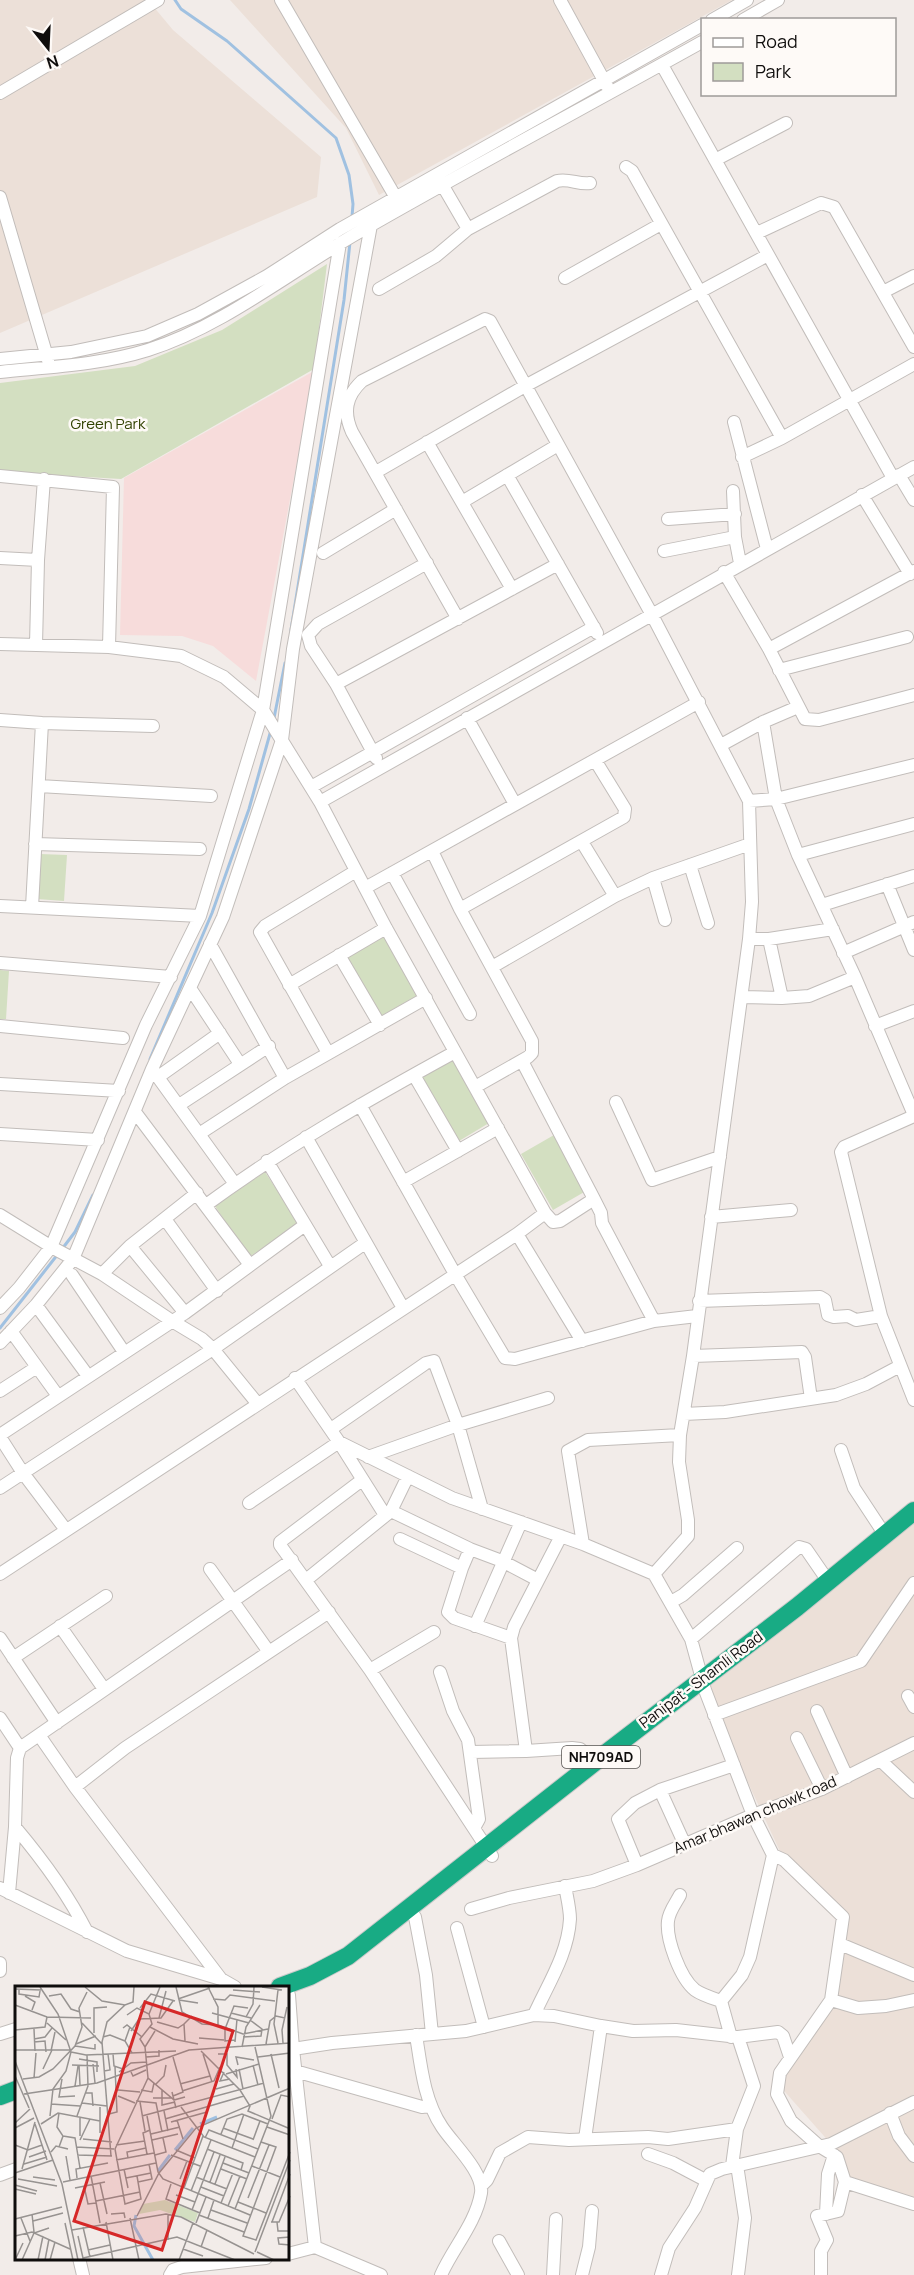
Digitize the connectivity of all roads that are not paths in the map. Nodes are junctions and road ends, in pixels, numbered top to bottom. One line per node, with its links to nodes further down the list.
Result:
1 (158, 0): 12 (street)
2 (281, 0): 20 (street)
3 (560, 0): 11 (street)
4 (747, 0): 6 (street)
5 (778, 0): 7 (street)
6 (716, 18)
7 (746, 18)
8 (701, 26): 11 (street)
9 (701, 43): 10 (street)
10 (662, 65): 13 (street); 15 (street)
11 (604, 80): 13 (street); 20 (street)
12 (0, 93)
13 (611, 93): 18 (street)
14 (786, 123): 15 (street)
15 (715, 160): 24 (street)
16 (626, 167): 22 (street)
17 (590, 183): 23 (street)
18 (443, 186): 20 (street); 23 (street)
19 (0, 197): 33 (street)
20 (399, 203): 21 (street)
21 (367, 223): 25 (street); 33 (street); 90 (street)
22 (661, 224): 28 (street); 30 (street)
23 (468, 229): 29 (street)
24 (757, 233): 26 (street); 31 (street)
25 (340, 243): 36 (street); 84 (street)
26 (768, 255): 30 (street); 39 (street)
27 (914, 276): 31 (street)
28 (565, 278)
29 (379, 289)
30 (699, 292): 38 (street); 41 (street)
31 (883, 292): 32 (street)
32 (914, 347)
33 (46, 354): 34 (street); 36 (street)
34 (0, 359)
35 (914, 364): 39 (street)
36 (50, 367): 37 (street)
37 (0, 372)
38 (525, 386): 42 (street); 43 (street); 46 (street)
39 (848, 399): 41 (street); 49 (street)
40 (734, 422): 44 (street)
41 (782, 438): 44 (street)
42 (427, 442): 46 (street); 54 (street)
43 (558, 445): 47 (street); 70 (street)
44 (742, 457): 59 (street)
45 (914, 467): 49 (street)
46 (376, 472): 55 (street)
47 (507, 475): 54 (street); 66 (street)
48 (0, 476): 50 (street)
49 (896, 476): 52 (street); 53 (street)
50 (44, 479): 63 (street); 77 (street)
51 (733, 491): 56 (street)
52 (862, 495): 59 (street); 68 (street)
53 (914, 500)
54 (462, 502): 69 (street)
55 (396, 509): 61 (street); 64 (street)
56 (735, 514): 57 (street); 58 (street)
57 (668, 519)
58 (735, 537): 60 (street); 65 (street)
59 (767, 549): 65 (street)
60 (664, 551)
61 (323, 553)
62 (0, 558): 63 (street)
63 (38, 560): 76 (street)
64 (427, 563): 71 (street); 80 (street)
65 (740, 563): 67 (street)
66 (558, 564): 69 (street); 72 (street)
67 (724, 572): 70 (street); 78 (street)
68 (912, 573): 78 (street)
69 (512, 589): 71 (street)
70 (651, 614): 74 (street); 82 (street)
71 (458, 619): 80 (street)
72 (594, 627): 74 (street); 92 (street)
73 (907, 637): 79 (street)
74 (602, 641): 85 (street)
75 (0, 644): 76 (street)
76 (36, 645): 77 (street)
77 (109, 647): 84 (street)
78 (769, 649): 79 (street)
79 (779, 669): 83 (street)
80 (336, 684): 92 (street)
81 (914, 695): 83 (street)
82 (699, 702): 91 (street); 93 (street)
83 (798, 707): 87 (street)
84 (266, 713): 90 (street); 122 (street)
85 (466, 718): 95 (street); 102 (street)
86 (0, 720): 88 (street)
87 (763, 722): 91 (street); 99 (street)
88 (42, 723): 89 (street); 96 (street)
89 (153, 726)
90 (281, 737): 97 (street); 130 (street)
91 (722, 746): 100 (street)
92 (373, 753): 95 (street); 97 (street)
93 (595, 760): 102 (street); 104 (street)
94 (914, 765): 99 (street)
95 (381, 767): 101 (street)
96 (39, 786): 98 (street); 105 (street)
97 (311, 787): 101 (street)
98 (212, 796)
99 (776, 799): 100 (street); 109 (street)
100 (749, 801): 106 (street)
101 (320, 802): 111 (street)
102 (515, 804): 108 (street)
103 (914, 824): 109 (street)
104 (582, 842): 117 (street); 121 (street)
105 (35, 844): 107 (street); 120 (street)
106 (750, 844): 110 (street); 128 (street)
107 (200, 849)
108 (432, 851): 112 (street); 121 (street)
109 (798, 855): 118 (street)
110 (690, 864): 114 (street); 124 (street)
111 (356, 871): 116 (street); 138 (street)
112 (392, 873): 116 (street); 144 (street)
113 (914, 876): 115 (street)
114 (653, 878): 117 (street); 123 (street)
115 (887, 884): 118 (street); 125 (street)
116 (365, 888): 126 (street)
117 (615, 896): 135 (street)
118 (822, 905): 127 (street)
119 (0, 906): 120 (street)
120 (32, 907): 122 (street)
121 (460, 909): 135 (street)
122 (200, 916): 136 (street)
123 (665, 920)
124 (708, 923)
125 (910, 924): 131 (street); 132 (street)
126 (386, 928): 133 (street); 141 (street)
127 (833, 929): 129 (street); 132 (street)
128 (748, 939): 129 (street); 140 (street)
129 (769, 939): 142 (street)
130 (210, 944): 139 (street); 150 (street)
131 (914, 950)
132 (843, 953): 137 (street)
133 (339, 955): 138 (street); 145 (street)
134 (0, 963): 136 (street)
135 (492, 967): 153 (street)
136 (171, 977): 160 (street)
137 (855, 977): 142 (street); 147 (street)
138 (289, 985): 152 (street)
139 (190, 988): 148 (street); 155 (street)
140 (742, 997): 142 (street); 172 (street)
141 (426, 998): 145 (street); 151 (street)
142 (782, 998)
143 (914, 1011): 147 (street)
144 (470, 1014)
145 (380, 1025): 152 (street)
146 (0, 1026): 149 (street)
147 (875, 1026): 165 (street)
148 (220, 1033): 154 (street); 155 (street)
149 (123, 1038)
150 (269, 1046): 154 (street); 157 (street)
151 (455, 1052): 156 (street); 159 (street)
152 (328, 1053): 157 (street)
153 (522, 1061): 159 (street); 177 (street)
154 (240, 1064): 163 (street)
155 (155, 1073): 163 (street); 164 (street)
156 (414, 1075): 162 (street); 171 (street)
157 (285, 1078): 168 (street)
158 (0, 1084): 160 (street)
159 (476, 1087): 166 (street)
160 (119, 1091): 170 (street)
161 (616, 1102): 172 (street)
162 (360, 1104): 169 (street); 174 (street)
163 (179, 1105): 168 (street)
164 (135, 1112): 176 (street); 189 (street)
165 (914, 1116): 202 (street)
166 (498, 1128): 171 (street); 180 (street)
167 (0, 1134): 170 (street)
168 (199, 1134): 175 (street)
169 (306, 1137): 173 (street); 186 (street)
170 (98, 1140): 188 (street)
171 (458, 1151): 174 (street)
172 (720, 1157): 182 (street)
173 (267, 1161): 175 (street); 184 (street)
174 (403, 1182): 193 (street)
175 (235, 1184): 178 (street)
176 (197, 1193): 178 (street); 183 (street)
177 (594, 1199): 180 (street); 204 (street)
178 (206, 1205): 190 (street)
179 (791, 1210): 182 (street)
180 (545, 1213): 185 (street)
181 (0, 1215): 188 (street)
182 (711, 1217): 196 (street)
183 (165, 1219): 187 (street); 195 (street)
184 (304, 1225): 190 (street); 191 (street)
185 (517, 1234): 193 (street); 206 (street)
186 (365, 1243): 191 (street); 199 (street)
187 (130, 1246): 192 (street); 200 (street)
188 (53, 1248): 189 (street); 198 (street)
189 (75, 1260): 192 (street); 194 (street); 197 (street)
190 (250, 1265): 195 (street)
191 (330, 1266): 208 (street)
192 (102, 1274): 203 (street)
193 (455, 1274): 199 (street); 206 (street)
194 (72, 1275): 197 (street); 209 (street)
195 (217, 1290): 200 (street)
196 (699, 1301): 201 (street); 202 (street)
197 (37, 1306): 205 (street); 213 (street)
198 (0, 1308)
199 (403, 1308): 214 (street)
200 (185, 1313): 203 (street)
201 (697, 1316): 204 (street); 210 (street)
202 (881, 1316): 211 (street)
203 (172, 1322): 208 (street); 209 (street)
204 (654, 1322): 206 (street)
205 (11, 1331): 207 (street); 212 (street)
206 (582, 1341)
207 (0, 1342)
208 (213, 1349): 220 (street); 229 (street)
209 (124, 1352): 213 (street)
210 (693, 1356): 218 (street); 221 (street)
211 (900, 1366): 218 (street); 219 (street)
212 (38, 1367): 215 (street); 216 (street)
213 (88, 1376): 216 (street)
214 (295, 1378): 220 (street); 223 (street)
215 (0, 1391)
216 (58, 1396): 225 (street)
217 (548, 1398): 222 (street)
218 (811, 1399): 221 (street)
219 (914, 1400)
220 (257, 1403): 239 (street)
221 (684, 1414): 224 (street)
222 (458, 1425): 223 (street); 228 (street); 234 (street)
223 (330, 1430): 226 (street)
224 (680, 1435): 243 (street); 251 (street)
225 (0, 1436): 229 (street)
226 (339, 1442): 228 (street); 231 (street); 233 (street)
227 (841, 1450): 240 (street)
228 (368, 1457): 230 (street)
229 (23, 1473): 232 (street); 239 (street)
230 (408, 1476): 234 (street); 236 (street)
231 (362, 1480): 236 (street); 246 (street)
232 (0, 1488)
233 (249, 1503)
234 (482, 1509): 237 (street)
235 (914, 1511): 240 (highway, Panipat - Shamli Road / NH709AD)
236 (388, 1513): 245 (street); 252 (street)
237 (521, 1522): 241 (street); 247 (street)
238 (914, 1526): 270 (highway, Panipat - Shamli Road / NH709AD)
239 (66, 1530): 250 (street)
240 (885, 1535): 254 (highway, Panipat - Shamli Road / NH709AD)
241 (561, 1536): 243 (street); 253 (street)
242 (400, 1539): 248 (street)
243 (583, 1544): 251 (street)
244 (737, 1548): 258 (street)
245 (470, 1549): 247 (street); 248 (street)
246 (292, 1560): 252 (street); 257 (street)
247 (502, 1561): 253 (street); 261 (street)
248 (462, 1568): 261 (street)
249 (210, 1569): 257 (street)
250 (0, 1574)
251 (654, 1574): 258 (street)
252 (306, 1580): 259 (street)
253 (538, 1580): 264 (street)
254 (828, 1581): 265 (street); 270 (highway, Panipat - Shamli Road / NH709AD)
255 (913, 1584): 273 (street)
256 (106, 1596): 260 (street)
257 (233, 1601): 266 (street); 271 (street)
258 (671, 1602): 265 (street)
259 (329, 1612): 266 (street); 268 (street)
260 (60, 1626): 267 (street); 271 (street)
261 (475, 1626): 264 (street)
262 (434, 1632): 268 (street)
263 (0, 1638): 267 (street)
264 (511, 1638): 280 (street)
265 (691, 1640): 270 (street)
266 (269, 1652): 286 (street)
267 (13, 1658): 275 (street)
268 (370, 1670): 292 (street)
269 (440, 1672): 281 (street)
270 (703, 1685): 273 (street); 283 (highway, Panipat - Shamli Road / NH709AD); 294 (highway, Panipat - Shamli Road / NH709AD)
271 (104, 1689): 275 (street)
272 (817, 1711): 285 (street)
273 (714, 1715): 284 (street)
274 (0, 1718): 279 (street)
275 (57, 1723): 276 (street)
276 (39, 1735): 279 (street); 286 (street)
277 (797, 1738): 287 (street)
278 (914, 1743): 282 (street, Amar bhawan chowk road)
279 (20, 1748): 291 (street)
280 (526, 1751): 281 (street); 283 (street)
281 (471, 1752): 292 (street)
282 (880, 1760): 285 (street, Amar bhawan chowk road); 289 (street)
283 (596, 1762): 294 (highway, Panipat - Shamli Road / NH709AD)
284 (734, 1765): 288 (street); 290 (street)
285 (847, 1777): 287 (street, Amar bhawan chowk road)
286 (75, 1787): 308 (street)
287 (822, 1789): 290 (street, Amar bhawan chowk road)
288 (660, 1790): 293 (street); 296 (street)
289 (914, 1792)
290 (753, 1815): 293 (street, Amar bhawan chowk road); 295 (street)
291 (15, 1827): 298 (street); 303 (street)
292 (474, 1828): 294 (street)
293 (685, 1845): 296 (street, Amar bhawan chowk road)
294 (489, 1852): 301 (highway, Panipat - Shamli Road / NH709AD)
295 (773, 1855): 304 (street); 313 (street)
296 (637, 1865): 297 (street, Amar bhawan chowk road)
297 (565, 1887): 300 (street, Amar bhawan chowk road); 314 (street)
298 (5, 1890): 303 (street)
299 (680, 1895): 313 (street)
300 (471, 1909)
301 (412, 1914): 310 (highway, Panipat - Shamli Road / NH709AD); 320 (street)
302 (457, 1928): 317 (street)
303 (87, 1932): 308 (street)
304 (840, 1944): 307 (street); 311 (street)
305 (0, 1963): 306 (street)
306 (0, 1971)
307 (914, 1975)
308 (221, 1979): 309 (street)
309 (233, 1986)
310 (290, 1991)
311 (831, 2000): 312 (street); 324 (street)
312 (914, 2000)
313 (721, 2001): 322 (street)
314 (534, 2015): 316 (street); 317 (street)
315 (290, 2025): 323 (street)
316 (601, 2026): 322 (street); 335 (street)
317 (484, 2027): 320 (street)
318 (15, 2029): 319 (street)
319 (0, 2034)
320 (432, 2034): 321 (street)
321 (416, 2035): 323 (street); 332 (street)
322 (734, 2037): 324 (street); 334 (street)
323 (293, 2049): 325 (street)
324 (790, 2057): 336 (street)
325 (295, 2071): 330 (street); 332 (street)
326 (15, 2077): 327 (highway)
327 (0, 2083)
328 (15, 2090): 329 (highway)
329 (0, 2096)
330 (293, 2102): 351 (street)
331 (914, 2102): 333 (street)
332 (430, 2106): 345 (street)
333 (891, 2113): 336 (street); 339 (street)
334 (737, 2129): 335 (street); 340 (street)
335 (585, 2139): 345 (street)
336 (819, 2145): 338 (street); 340 (street)
337 (648, 2154): 343 (street)
338 (834, 2155): 344 (street); 348 (street)
339 (914, 2156)
340 (734, 2166): 343 (street); 363 (street)
341 (15, 2169): 342 (street)
342 (0, 2175)
343 (707, 2181): 362 (street)
344 (846, 2182): 346 (street); 348 (street)
345 (482, 2186): 358 (street)
346 (914, 2204)
347 (592, 2211): 361 (street)
348 (826, 2214): 364 (street)
349 (556, 2219): 360 (street)
350 (499, 2241): 359 (street)
351 (315, 2247): 352 (street); 357 (street)
352 (290, 2253)
353 (79, 2260): 355 (street)
354 (256, 2260): 356 (street)
355 (83, 2275)
356 (170, 2275)
357 (381, 2275)
358 (441, 2275)
359 (518, 2275)
360 (553, 2275)
361 (582, 2275)
362 (661, 2275)
363 (738, 2275)
364 (821, 2275)

